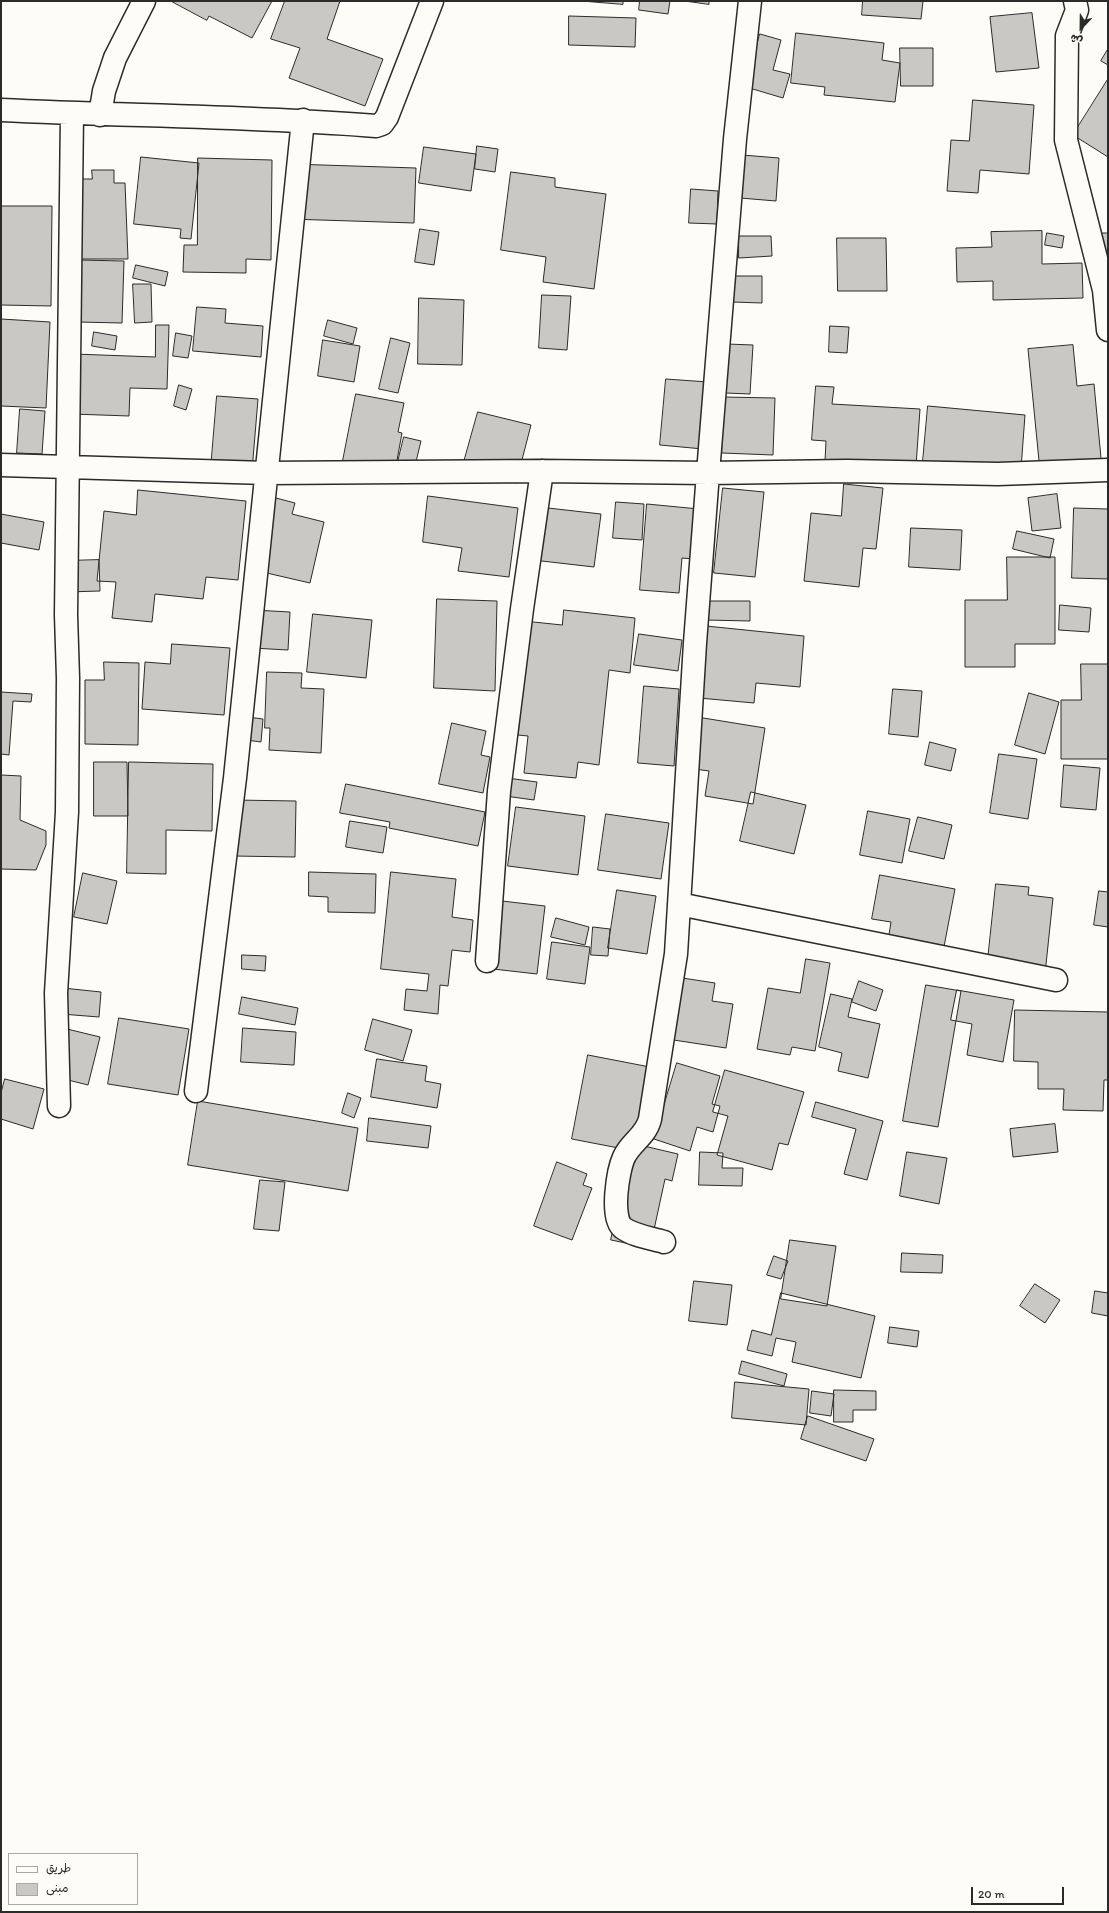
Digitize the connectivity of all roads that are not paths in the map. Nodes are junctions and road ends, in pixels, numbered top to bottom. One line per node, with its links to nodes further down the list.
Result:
1 (144, 1): 7 (street)
2 (432, 1): 8 (street)
3 (750, 1): 15 (street)
4 (1075, 1): 9 (street)
5 (1, 110): 6 (street)
6 (72, 113): 7 (street); 11 (street)
7 (100, 115): 8 (street)
8 (303, 120): 14 (street)
9 (1108, 330)
10 (1, 465): 11 (street)
11 (67, 466): 14 (street); 20 (street)
12 (1108, 470): 15 (street)
13 (542, 472): 14 (street); 15 (street); 17 (street)
14 (266, 473): 19 (street)
15 (708, 474): 16 (street)
16 (679, 904): 18 (street); 21 (street)
17 (486, 961)
18 (1056, 980)
19 (196, 1091)
20 (60, 1106)
21 (664, 1242)

